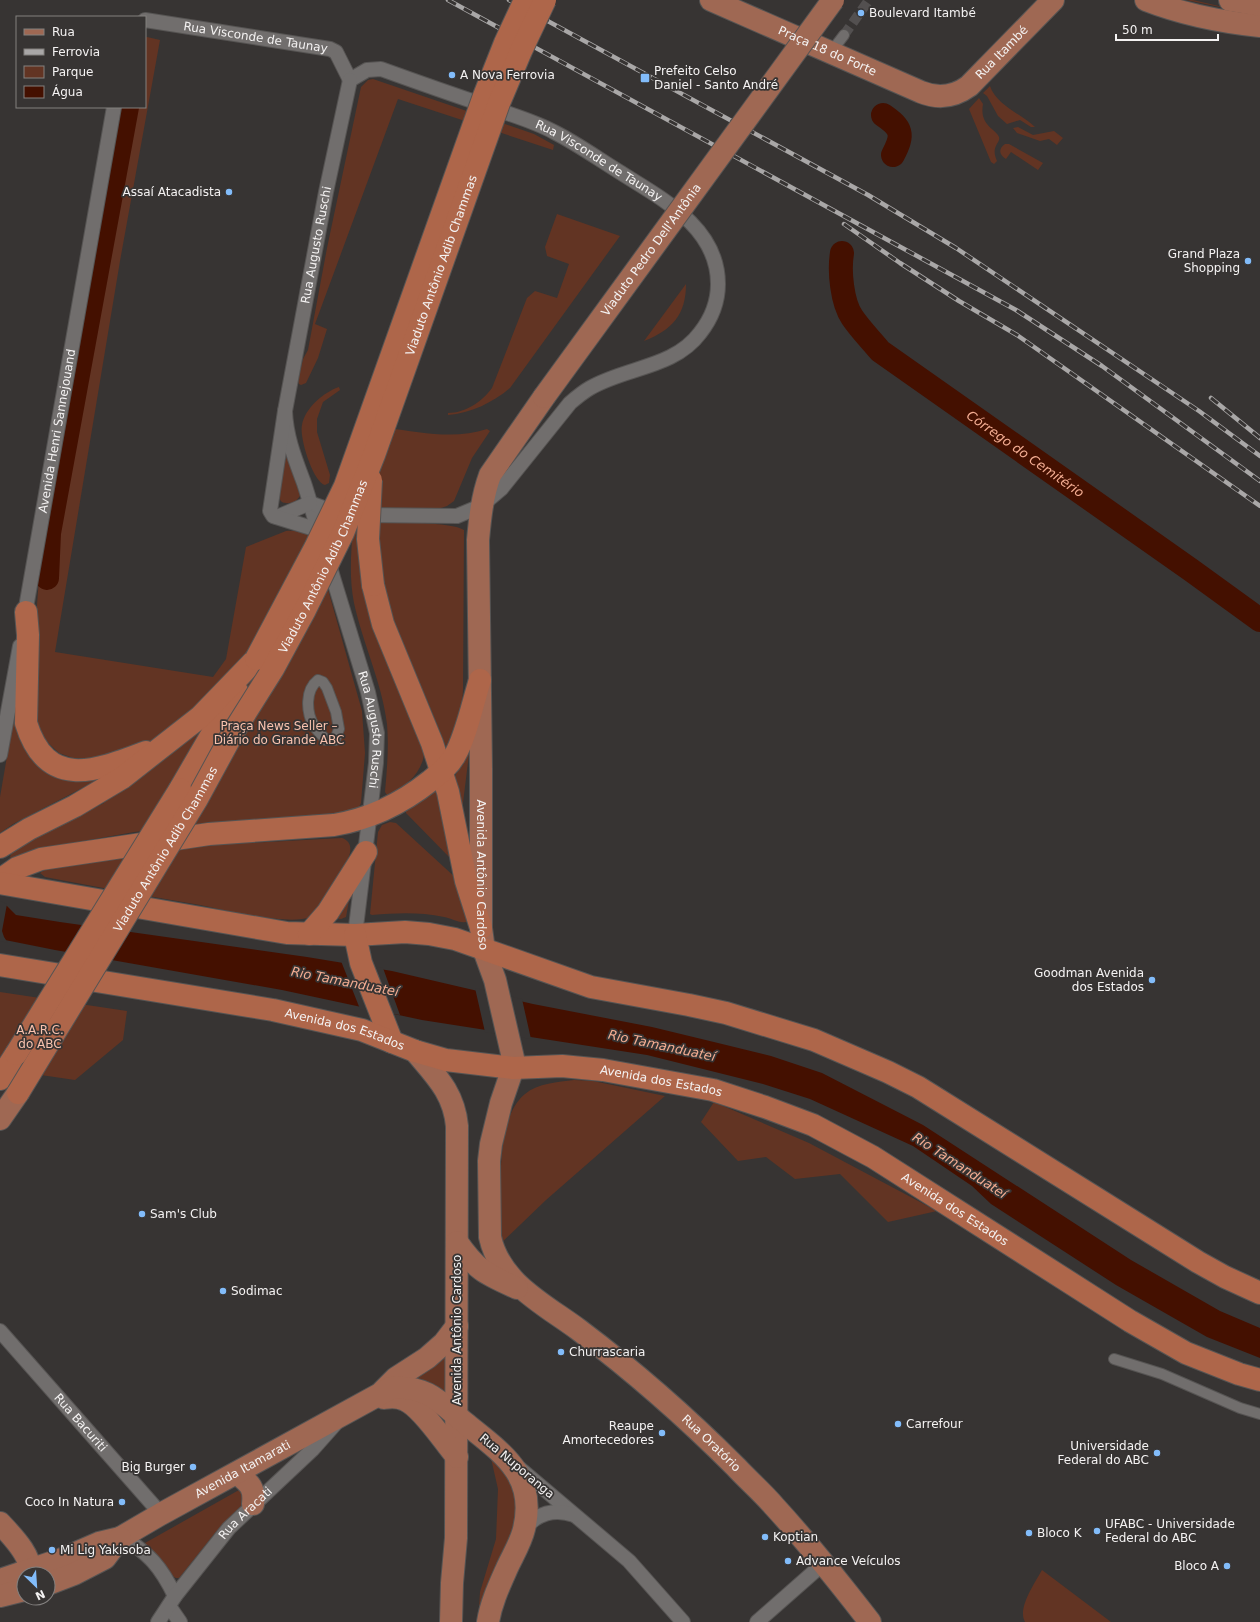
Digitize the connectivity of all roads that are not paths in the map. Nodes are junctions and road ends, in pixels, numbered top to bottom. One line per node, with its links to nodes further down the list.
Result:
1 (525, 0): 25 (highway, Viaduto Antônio Adib Chammas, bridge)
2 (545, 0): 17 (highway, Viaduto Antônio Adib Chammas, bridge)
3 (712, 0): 12 (main road, Praça 18 do Forte)
4 (832, 0): 19 (main road, Viaduto Pedro Dell'Antônia, bridge)
5 (1053, 0): 14 (main road, Rua Itambé)
6 (1146, 0): 10 (main road)
7 (1230, 0): 8 (main road)
8 (1260, 5)
9 (146, 20): 13 (street, Rua Visconde de Taunay)
10 (1260, 26)
11 (844, 35): 12 (street)
12 (831, 52): 14 (main road, Praça 18 do Forte)
13 (350, 80): 16 (street, Rua Augusto Ruschi); 19 (street, Rua Visconde de Taunay)
14 (944, 96)
15 (114, 108): 24 (street, Avenida Henri Sannejouand)
16 (285, 411): 18 (street, Rua Augusto Ruschi); 21 (street, Rua Augusto Ruschi)
17 (374, 455): 30 (highway, bridge); 46 (highway, Viaduto Antônio Adib Chammas, bridge)
18 (310, 502): 20 (street); 21 (street); 22 (street, Rua Augusto Ruschi)
19 (481, 506): 20 (street, Rua Visconde de Taunay); 27 (main road, Avenida Antônio Cardoso)
20 (340, 514): 23 (street)
21 (277, 517): 22 (street)
22 (318, 530): 23 (street, Rua Augusto Ruschi)
23 (340, 601): 31 (street, Rua Augusto Ruschi)
24 (26, 612): 28 (highway); 29 (street, Avenida Henri Sannejouand)
25 (256, 659): 28 (highway); 42 (highway, Viaduto Antônio Adib Chammas, bridge)
26 (318, 680): 26 (street)
27 (480, 680): 30 (highway); 35 (main road, Avenida Antônio Cardoso)
28 (166, 745): 32 (highway)
29 (0, 755)
30 (442, 772): 31 (highway); 35 (highway)
31 (370, 816): 33 (street, Rua Augusto Ruschi); 34 (highway)
32 (0, 847)
33 (366, 852): 36 (highway); 37 (street, Rua Augusto Ruschi)
34 (0, 882): 36 (highway)
35 (481, 928): 38 (main road, Avenida Antônio Cardoso)
36 (309, 934): 37 (highway)
37 (355, 935): 38 (highway); 40 (highway)
38 (484, 950): 43 (main road, Avenida Antônio Cardoso); 51 (highway)
39 (0, 965): 40 (highway, Avenida dos Estados)
40 (392, 1042): 41 (highway, Avenida dos Estados)
41 (415, 1052): 43 (highway, Avenida dos Estados); 49 (main road, Avenida Antônio Cardoso)
42 (16, 1054): 44 (highway); 45 (highway, Viaduto Antônio Adib Chammas)
43 (512, 1068): 48 (main road, Avenida Antônio Cardoso); 55 (highway, Avenida dos Estados)
44 (0, 1069)
45 (0, 1079)
46 (18, 1092): 47 (main road)
47 (0, 1119)
48 (490, 1237): 50 (main road, Rua Oratório)
49 (458, 1242): 50 (main road, Rua Oratório); 52 (main road, Avenida Antônio Cardoso)
50 (526, 1292): 69 (main road, Rua Oratório)
51 (1260, 1293)
52 (457, 1326): 56 (main road); 59 (main road, Avenida Antônio Cardoso)
53 (0, 1330): 64 (street, Rua Bacuriti)
54 (1114, 1359): 58 (street)
55 (1260, 1380)
56 (372, 1399): 57 (main road, Avenida Itamarati); 59 (main road, Avenida Itamarati); 60 (main road, Avenida Itamarati)
57 (343, 1414): 62 (main road, Avenida Itamarati); 63 (street, Rua Aracati)
58 (1260, 1414)
59 (456, 1416): 60 (main road, Avenida Antônio Cardoso); 61 (main road, Rua Nuporanga)
60 (457, 1457): 76 (main road, Avenida Antônio Cardoso)
61 (508, 1459): 65 (street, Rua Nuporanga); 67 (main road)
62 (237, 1473): 63 (main road); 64 (main road, Avenida Itamarati)
63 (253, 1504): 73 (street, Rua Aracati)
64 (161, 1514): 68 (main road, Avenida Itamarati)
65 (577, 1516): 67 (street, Rua Nuporanga); 78 (street, Rua Nuporanga)
66 (0, 1522): 70 (main road)
67 (524, 1530): 77 (main road)
68 (122, 1537): 71 (main road, Avenida Itamarati); 72 (main road, Avenida Itamarati); 73 (street)
69 (824, 1563): 79 (street); 80 (main road, Rua Oratório)
70 (20, 1566)
71 (49, 1566)
72 (56, 1581)
73 (172, 1601): 74 (street, Rua Aracati); 75 (street)
74 (158, 1622)
75 (180, 1622)
76 (452, 1622)
77 (488, 1622)
78 (683, 1622)
79 (756, 1622)
80 (870, 1622)

